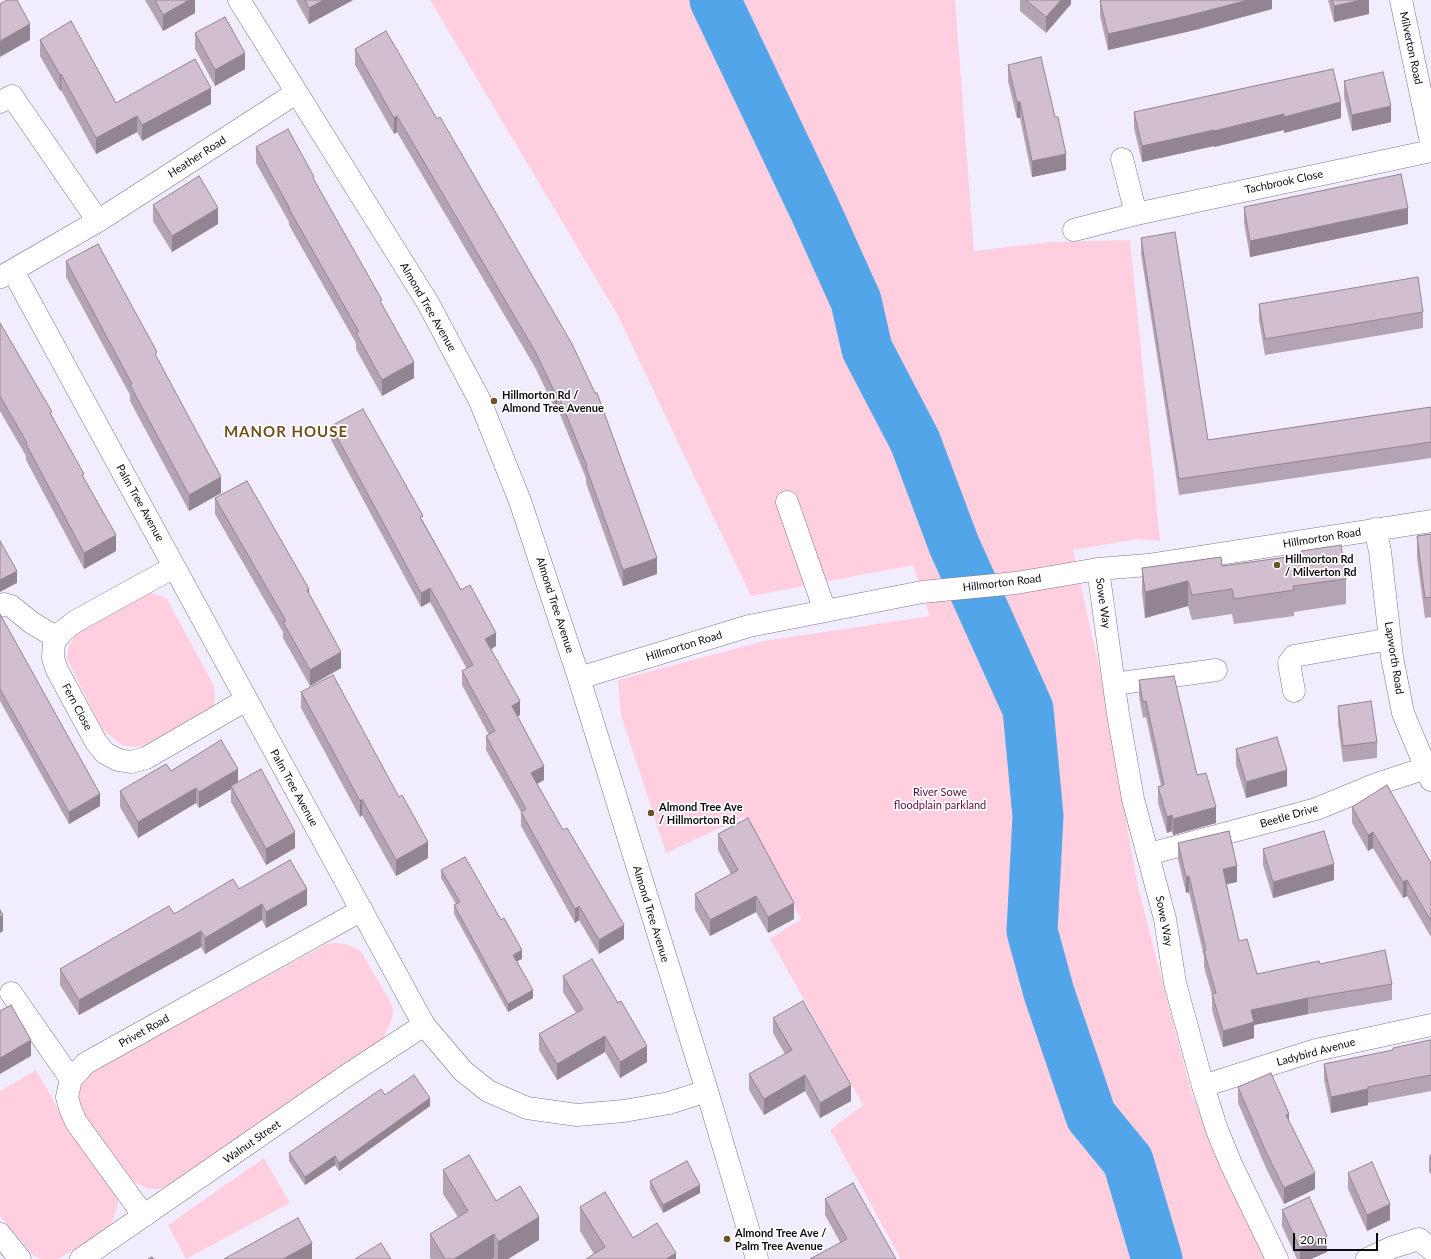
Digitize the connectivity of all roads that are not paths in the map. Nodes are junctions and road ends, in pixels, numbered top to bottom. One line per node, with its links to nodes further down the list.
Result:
1 (239, 0): 3 (street, Almond Tree Avenue)
2 (1400, 0): 5 (street, Milverton Road)
3 (296, 93): 9 (street, Heather Road); 22 (street, Almond Tree Avenue)
4 (0, 102): 9 (street)
5 (1431, 142)
6 (1431, 151): 8 (street, Tachbrook Close)
7 (1122, 159): 8 (street)
8 (1136, 214): 10 (street, Tachbrook Close)
9 (98, 221): 11 (street, Heather Road)
10 (1074, 230)
11 (7, 274): 15 (street, Palm Tree Avenue)
12 (787, 502): 18 (street)
13 (1431, 521): 14 (street, Hillmorton Road)
14 (1375, 530): 16 (street, Hillmorton Road); 20 (street, Lapworth Road)
15 (174, 567): 19 (street); 25 (street, Palm Tree Avenue)
16 (1098, 568): 18 (street, Hillmorton Road); 23 (street, Sowe Way)
17 (0, 606): 19 (street)
18 (824, 611): 22 (street, Hillmorton Road)
19 (56, 637): 25 (street, Fern Close)
20 (1390, 639): 24 (street); 26 (street, Lapworth Road)
21 (1216, 670): 23 (street)
22 (579, 678): 34 (street, Almond Tree Avenue)
23 (1114, 684): 27 (street, Sowe Way)
24 (1294, 691)
25 (246, 700): 28 (street, Palm Tree Avenue)
26 (1428, 774): 27 (street, Beetle Drive)
27 (1149, 854): 33 (street, Sowe Way)
28 (362, 910): 31 (street, Palm Tree Avenue); 32 (street, Privet Road)
29 (12, 993): 32 (street)
30 (1431, 1025): 33 (street, Ladybird Avenue)
31 (424, 1026): 34 (street, Palm Tree Avenue); 35 (street, Walnut Street)
32 (71, 1079): 35 (street)
33 (1202, 1086): 41 (street, Sowe Way)
34 (707, 1091): 40 (street, Almond Tree Avenue)
35 (144, 1216): 39 (street, Walnut Street)
36 (0, 1234): 38 (street)
37 (1431, 1249): 42 (street)
38 (20, 1259)
39 (81, 1259)
40 (757, 1259)
41 (1277, 1259)
42 (1367, 1259)

